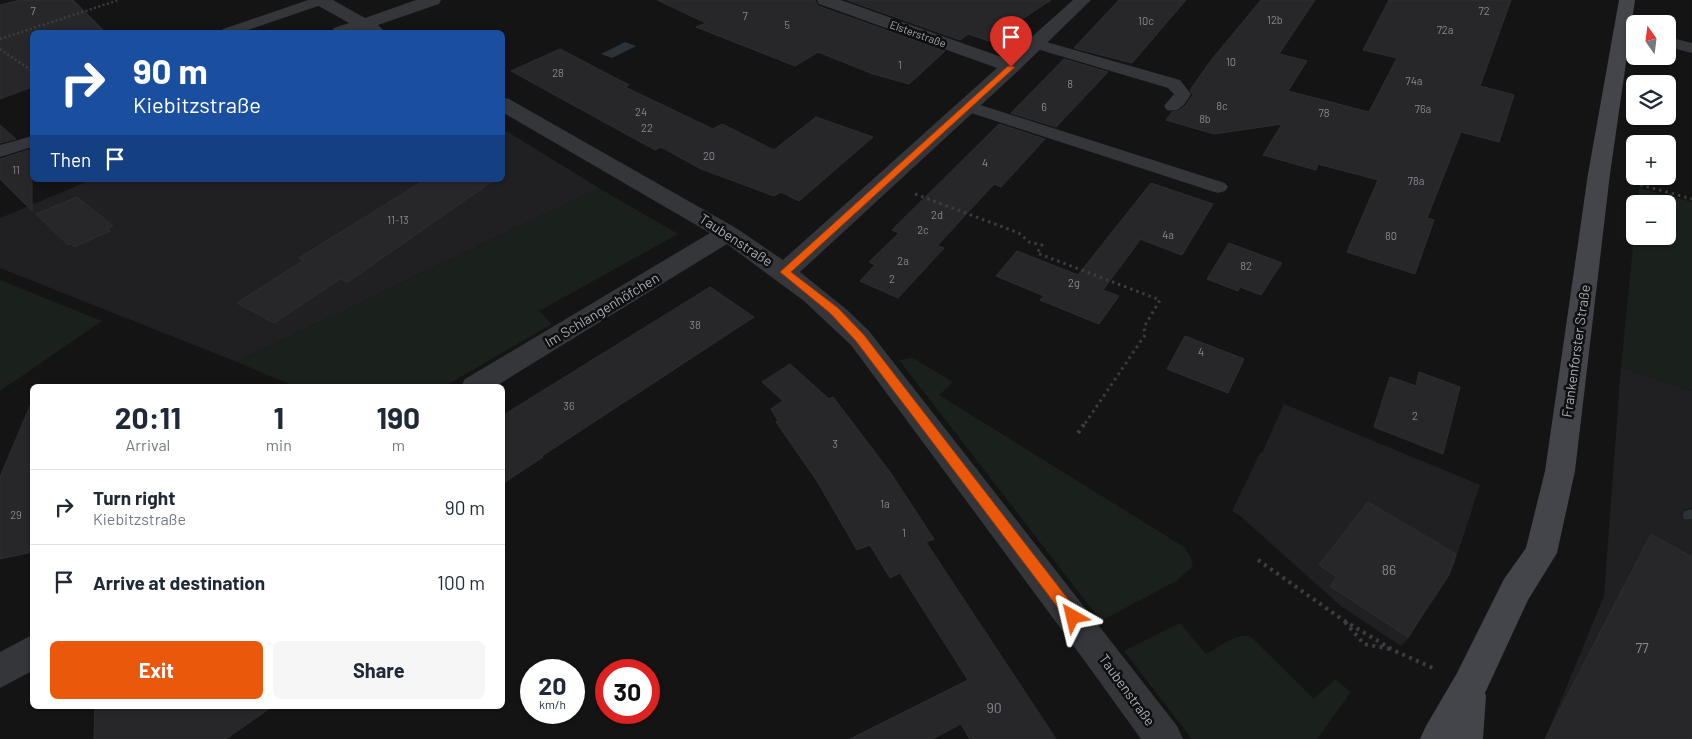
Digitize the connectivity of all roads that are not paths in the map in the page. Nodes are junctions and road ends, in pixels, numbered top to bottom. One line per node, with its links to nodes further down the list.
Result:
1 (322, 0): 7 (street); 8 (lane)
2 (433, 0): 7 (street)
3 (826, 0): 14 (street, Elsterstraße)
4 (1083, 0): 11 (street)
5 (1627, 0): 6 (main road, Frankenforster Straße)
6 (1627, 15)
7 (370, 28): 9 (street)
8 (234, 30)
9 (355, 30)
10 (1626, 43): 26 (main road, Frankenforster Straße)
11 (1036, 44): 14 (street); 17 (lane)
12 (1676, 44): 13 (street)
13 (1692, 48)
14 (1011, 67): 16 (street)
15 (505, 105): 21 (street, Taubenstraße)
16 (968, 106): 20 (lane); 22 (street)
17 (1173, 106)
18 (30, 142): 19 (lane)
19 (0, 150)
20 (1218, 187)
21 (728, 233): 22 (street, Taubenstraße); 23 (street, Im Schlangenhöfchen)
22 (785, 272): 27 (street, Taubenstraße)
23 (478, 384)
24 (30, 653): 25 (street)
25 (0, 671)
26 (1470, 685): 28 (main road, Frankenforster Straße); 29 (main road, Frankenforster Straße)
27 (1164, 739)
28 (1439, 739)
29 (1464, 739)

